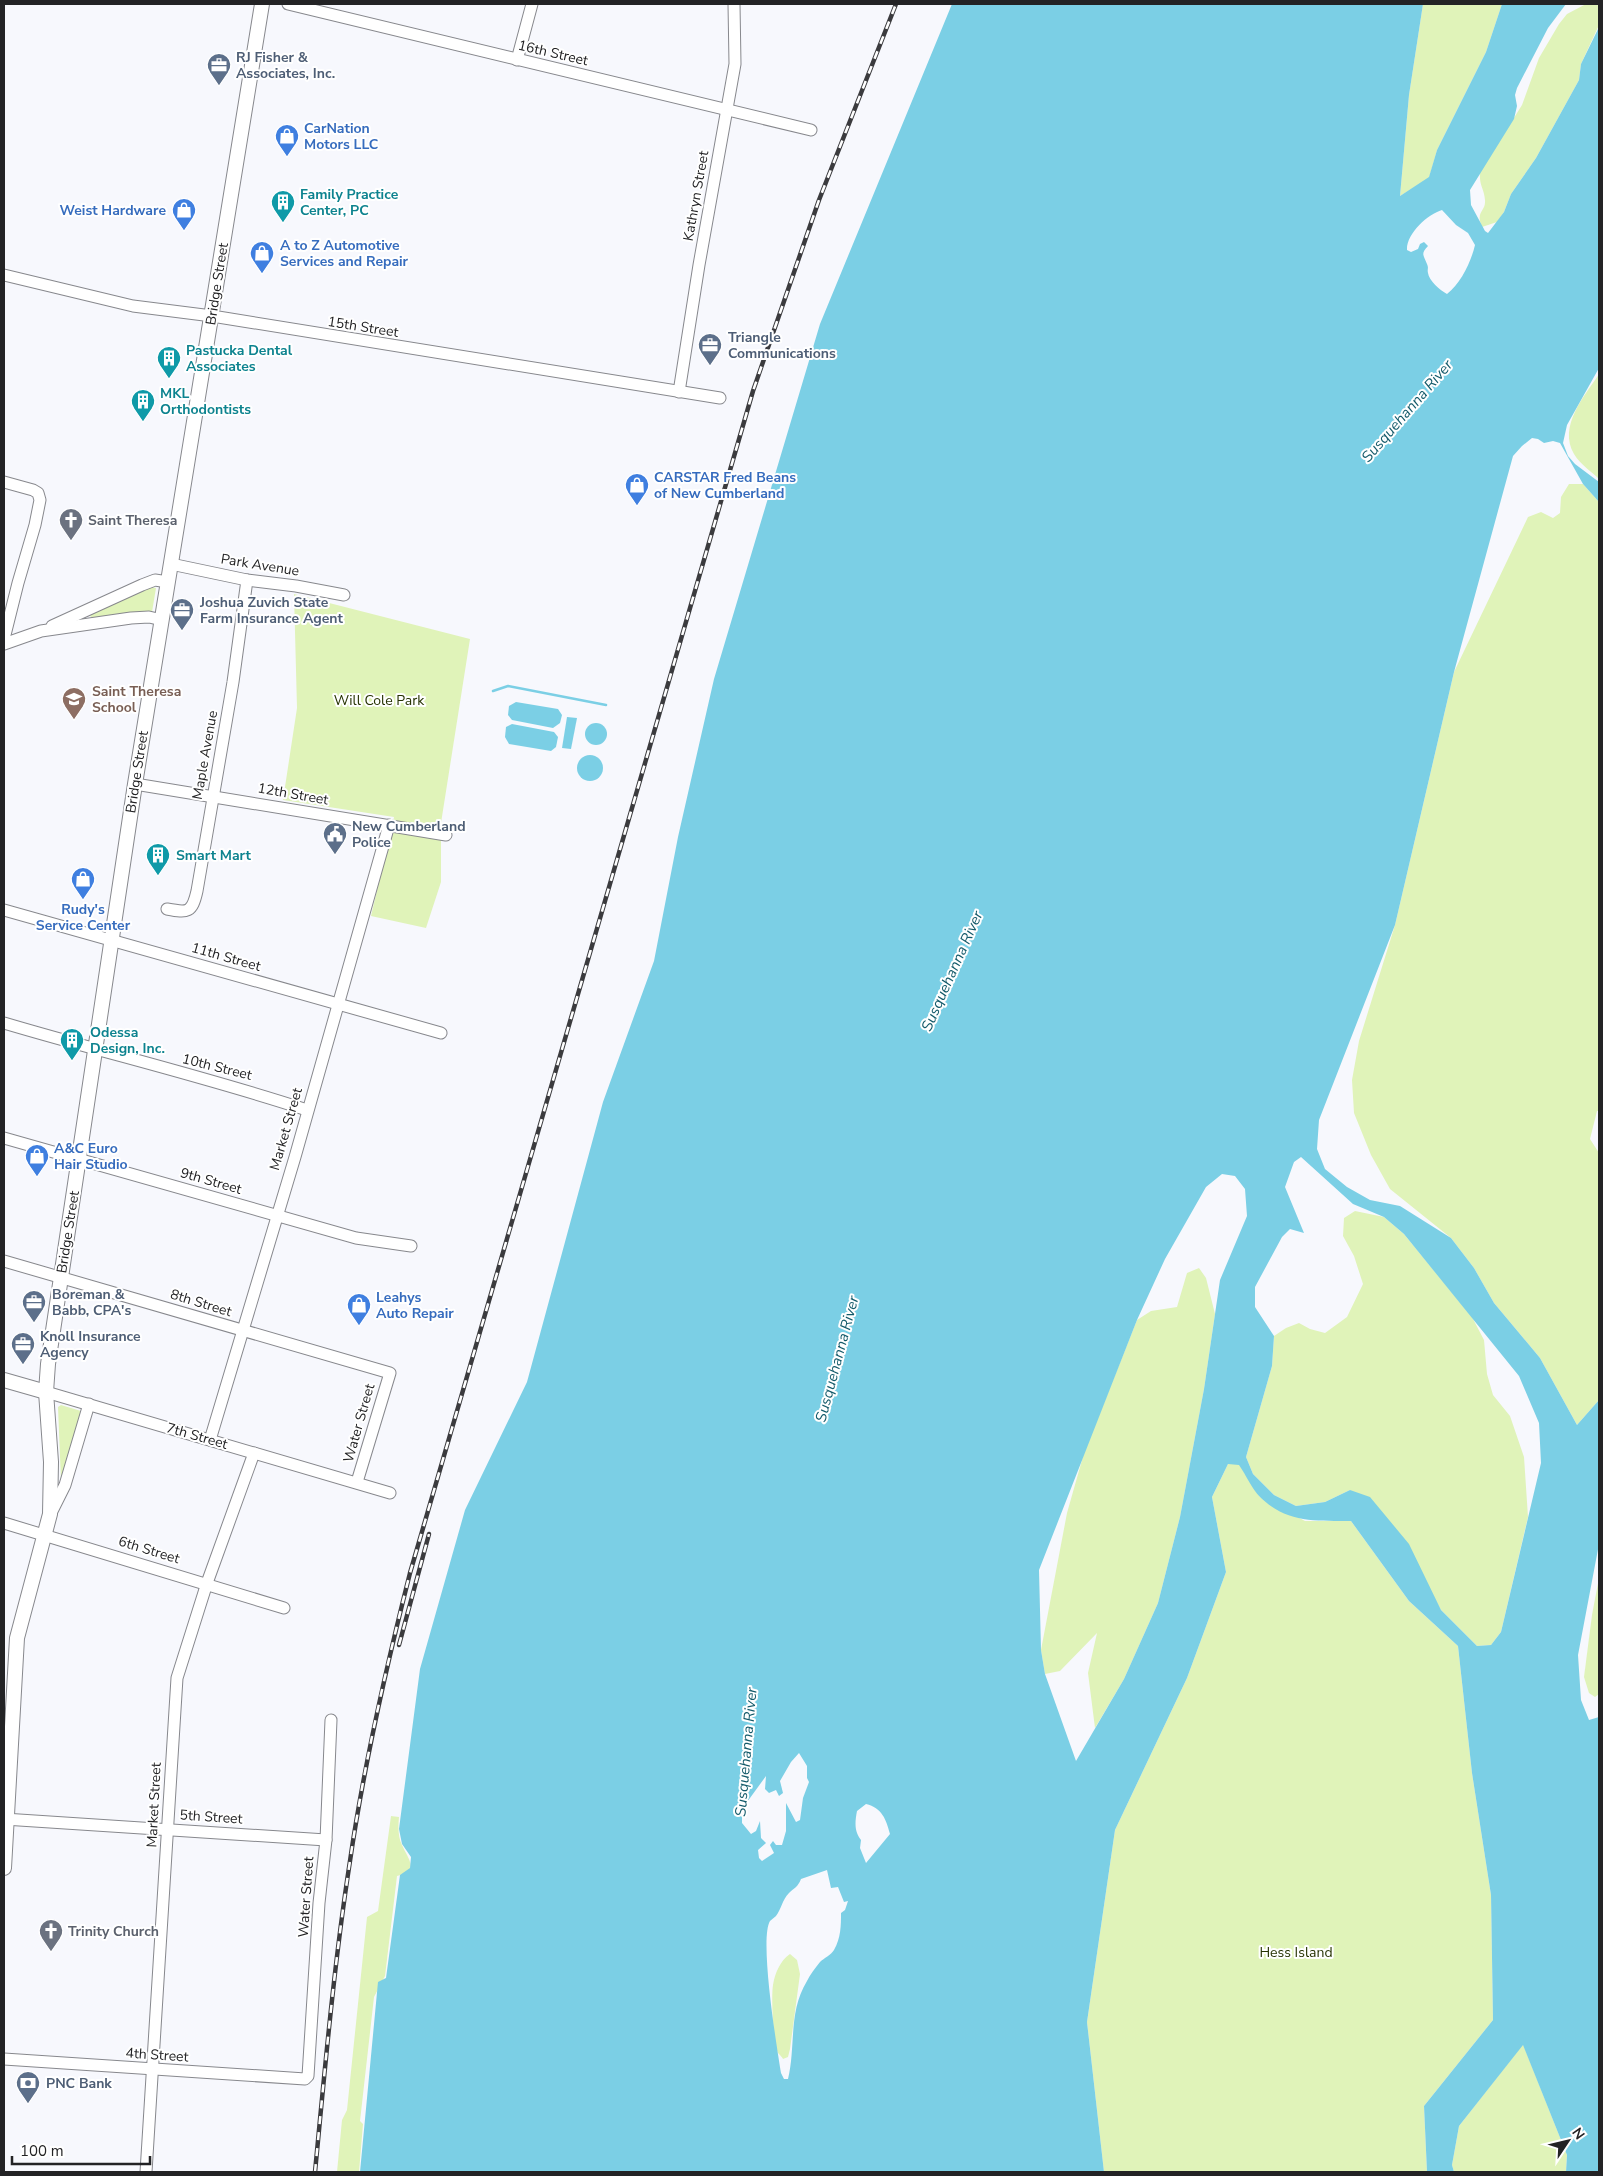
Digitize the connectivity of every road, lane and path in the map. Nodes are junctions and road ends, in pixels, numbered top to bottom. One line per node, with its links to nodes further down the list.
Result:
1 (262, 4): 9 (main road, Bridge Street)
2 (288, 4): 5 (street, 16th Street)
3 (532, 4): 5 (street)
4 (734, 4): 6 (street, Kathryn Street)
5 (517, 60): 6 (street, 16th Street)
6 (726, 110): 7 (street, 16th Street); 10 (street, Kathryn Street)
7 (811, 130)
8 (4, 275): 9 (street, 15th Street)
9 (212, 316): 10 (street, 15th Street); 13 (main road, Bridge Street)
10 (679, 392): 11 (street, 15th Street)
11 (720, 398)
12 (4, 482): 19 (street)
13 (171, 564): 14 (street, Park Avenue); 15 (main road, Bridge Street)
14 (247, 580): 16 (street, Park Avenue); 22 (street, Maple Avenue)
15 (168, 582): 17 (main road, Bridge Street); 18 (street)
16 (344, 595)
17 (162, 620): 18 (street); 21 (main road, Bridge Street)
18 (41, 631): 20 (street)
19 (4, 639)
20 (4, 644)
21 (135, 784): 22 (street, 12th Street); 27 (main road, Bridge Street)
22 (213, 797): 23 (street, 12th Street); 25 (street, Maple Avenue)
23 (388, 825): 24 (street, 12th Street); 28 (street, Market Street)
24 (446, 835)
25 (167, 909)
26 (4, 910): 27 (street, 11th Street)
27 (112, 940): 28 (street, 11th Street); 31 (main road, Bridge Street)
28 (338, 1005): 30 (street, 11th Street); 32 (street, Market Street)
29 (4, 1023): 31 (street, 10th Street)
30 (440, 1033)
31 (96, 1050): 32 (street, 10th Street); 34 (main road, Bridge Street)
32 (307, 1110): 35 (street, Market Street)
33 (4, 1138): 34 (street, 9th Street)
34 (80, 1158): 35 (street, 9th Street); 38 (main road, Bridge Street)
35 (277, 1215): 36 (street, 9th Street); 39 (street, Market Street)
36 (411, 1246)
37 (4, 1261): 38 (street, 8th Street)
38 (61, 1278): 39 (street, 8th Street); 42 (main road, Bridge Street)
39 (242, 1332): 40 (street, 8th Street); 44 (street, Market Street)
40 (390, 1373): 46 (street, Water Street)
41 (4, 1380): 42 (main road, 7th Street)
42 (46, 1392): 43 (street, 7th Street); 48 (main road, Bridge Street)
43 (89, 1404): 44 (street, 7th Street); 48 (street, Bridge Street)
44 (210, 1440): 45 (street, 7th Street)
45 (254, 1453): 46 (street, 7th Street); 51 (street, Market Street)
46 (357, 1482): 47 (street, 7th Street)
47 (390, 1493)
48 (50, 1514): 50 (main road, Bridge Street)
49 (4, 1523): 50 (street, 6th Street)
50 (46, 1535): 51 (street, 6th Street); 54 (main road, Bridge Street)
51 (207, 1583): 52 (street, 6th Street); 55 (street, Market Street)
52 (284, 1608)
53 (331, 1720): 56 (street, Water Street)
54 (5, 1819): 55 (street, 5th Street); 57 (main road, Bridge Street)
55 (167, 1829): 56 (street, 5th Street); 59 (street, Market Street)
56 (326, 1840): 60 (street, Water Street)
57 (4, 1868)
58 (4, 2059): 59 (street, 4th Street)
59 (153, 2070): 60 (street, 4th Street); 61 (street, Market Street)
60 (308, 2076)
61 (146, 2172)

